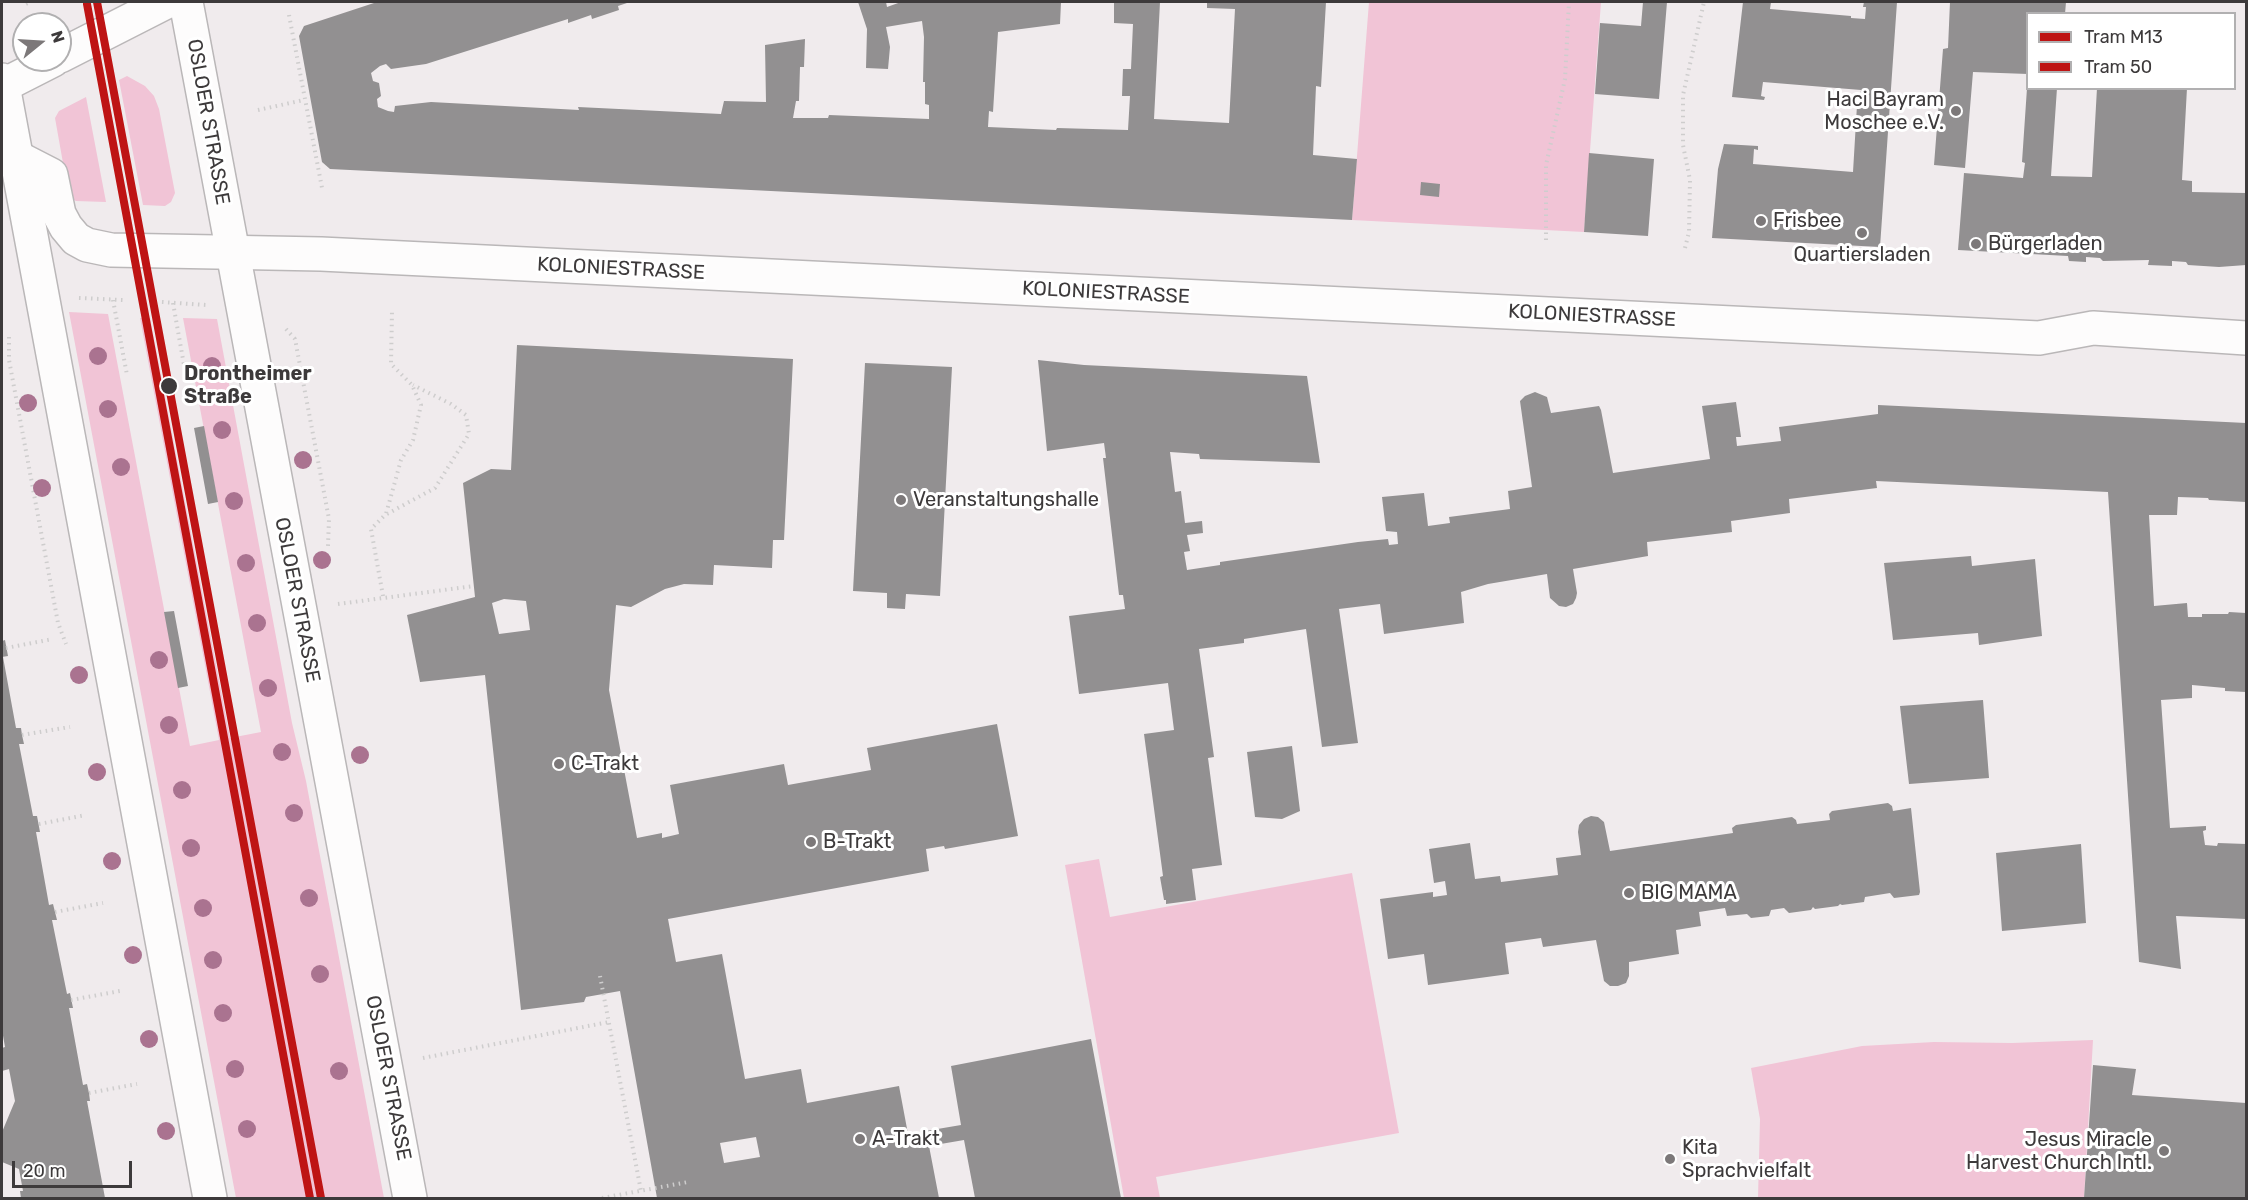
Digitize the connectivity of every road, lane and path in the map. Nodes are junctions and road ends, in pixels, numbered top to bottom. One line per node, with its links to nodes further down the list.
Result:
1 (166, 2): 6 (main road)
2 (186, 2): 15 (main road, OSLOER STRASSE)
3 (1569, 2): 13 (path)
4 (1704, 2): 14 (path)
5 (289, 15): 9 (path)
6 (72, 50)
7 (28, 72): 8 (main road)
8 (2, 84): 11 (main road)
9 (304, 100): 10 (path); 12 (path)
10 (258, 110)
11 (16, 157): 15 (main road, KOLONIESTRASSE); 48 (main road)
12 (322, 188)
13 (1546, 240)
14 (1685, 248)
15 (232, 252): 23 (main road, KOLONIESTRASSE); 49 (main road, OSLOER STRASSE)
16 (78, 298): 17 (path)
17 (114, 300): 18 (path); 25 (path)
18 (123, 300)
19 (162, 302): 20 (path)
20 (173, 303): 21 (path); 24 (path)
21 (214, 305)
22 (392, 311): 26 (path)
23 (2247, 338)
24 (184, 365)
25 (127, 375)
26 (412, 385): 27 (path); 27 (path)
27 (386, 514): 29 (path)
28 (474, 586): 29 (path)
29 (383, 596): 30 (path)
30 (338, 604)
31 (53, 639): 32 (path)
32 (6, 648)
33 (70, 727): 34 (path)
34 (22, 735)
35 (86, 815): 36 (path)
36 (39, 824)
37 (103, 903): 38 (path)
38 (55, 912)
39 (600, 976): 42 (path)
40 (120, 991): 41 (path)
41 (71, 1000)
42 (609, 1022): 43 (path); 47 (path)
43 (423, 1058)
44 (137, 1084): 45 (path)
45 (89, 1093)
46 (688, 1182): 47 (path)
47 (640, 1191): 50 (path)
48 (210, 1198)
49 (411, 1198)
50 (602, 1198)

